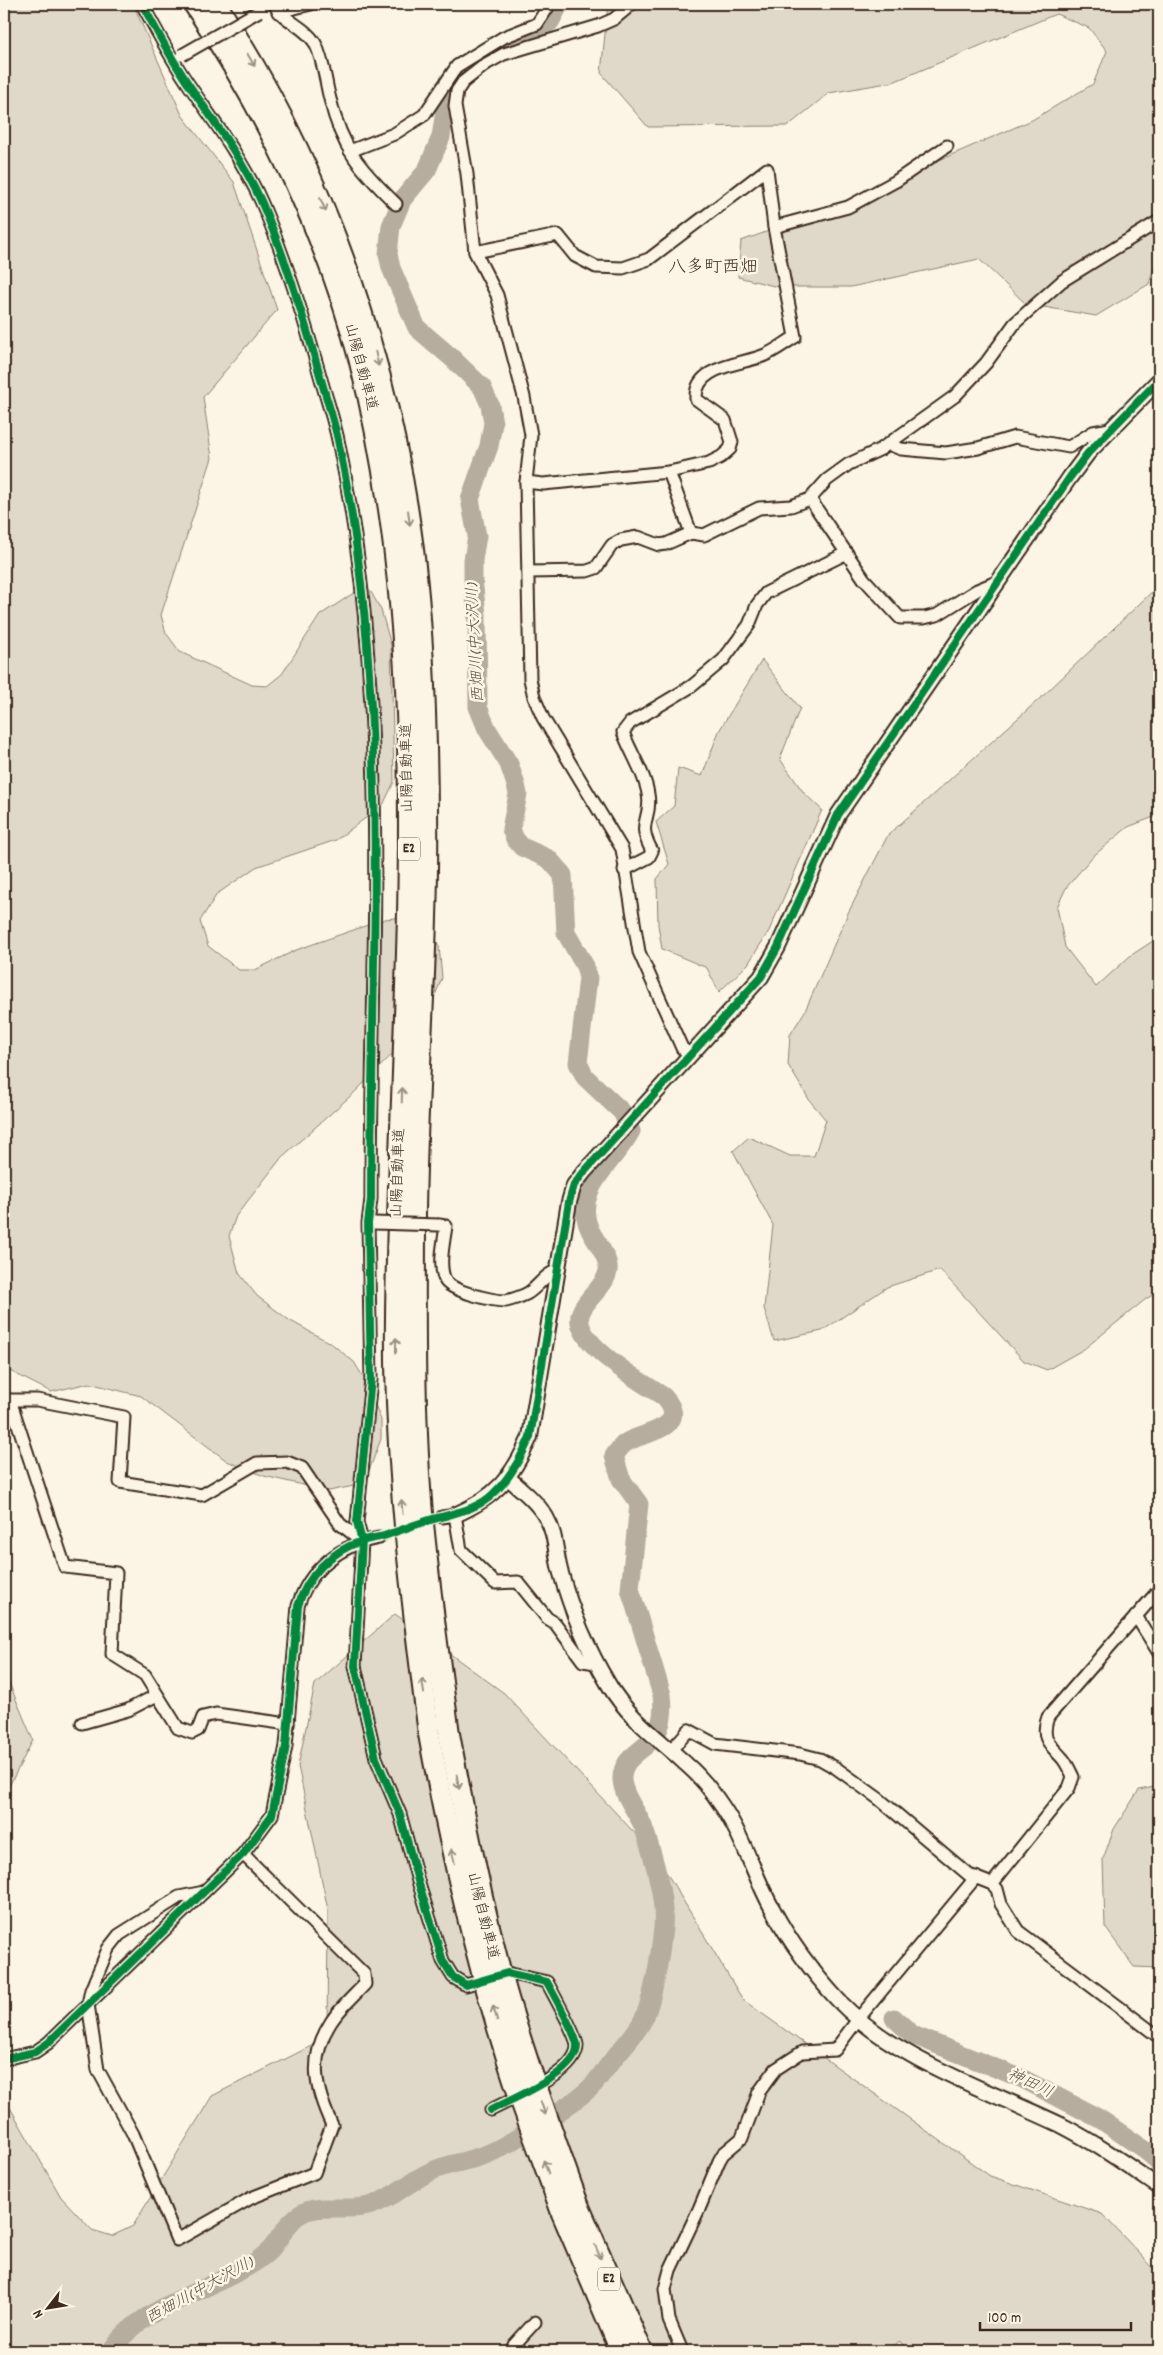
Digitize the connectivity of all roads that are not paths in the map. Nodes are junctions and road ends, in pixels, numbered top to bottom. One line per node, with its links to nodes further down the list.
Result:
1 (142, 4): 9 (street)
2 (194, 4): 53 (highway, 山陽自動車道 / E2, one-way to 2, bridge)
3 (216, 4): 53 (highway, 山陽自動車道 / E2, one-way to 53, bridge)
4 (269, 4): 9 (street, bridge)
5 (311, 4): 8 (street)
6 (550, 4): 11 (street)
7 (632, 4): 15 (street)
8 (276, 8): 11 (street)
9 (178, 57): 28 (street)
10 (947, 146): 14 (street)
11 (350, 151): 12 (street)
12 (396, 204)
13 (1159, 221): 18 (street)
14 (774, 227): 15 (street); 19 (street)
15 (475, 252): 20 (street)
16 (1159, 380): 17 (street)
17 (1110, 429): 18 (street); 25 (street)
18 (888, 444): 21 (street)
19 (669, 472): 20 (street); 22 (street)
20 (526, 482): 24 (street)
21 (810, 499): 22 (street); 23 (street)
22 (691, 533): 24 (street)
23 (847, 553): 25 (street); 26 (street)
24 (528, 572): 26 (street)
25 (999, 581): 27 (street)
26 (624, 870): 27 (street)
27 (690, 1055): 29 (street)
28 (371, 1223): 29 (street, bridge); 34 (street)
29 (558, 1270): 31 (street)
30 (7, 1400): 34 (street); 39 (street)
31 (507, 1477): 32 (street); 38 (street)
32 (448, 1516): 38 (street)
33 (379, 1538): 34 (street)
34 (362, 1541): 41 (street); 51 (street)
35 (1159, 1590): 36 (street)
36 (1136, 1616): 37 (street); 45 (street)
37 (1159, 1653)
38 (596, 1663): 42 (street)
39 (157, 1695): 40 (street); 41 (street)
40 (82, 1724)
41 (288, 1724): 43 (street)
42 (666, 1748): 44 (street); 48 (street)
43 (243, 1854): 46 (street); 47 (street)
44 (976, 1877): 45 (street); 48 (street)
45 (992, 1884): 49 (street)
46 (204, 1892): 47 (street); 47 (street)
47 (88, 2004): 50 (street)
48 (859, 2018): 52 (street); 58 (street)
49 (1159, 2037)
50 (4, 2059)
51 (491, 2110)
52 (1159, 2187)
53 (571, 2210): 56 (highway, 山陽自動車道 / E2); 57 (highway, 山陽自動車道 / E2, one-way to 57)
54 (535, 2322): 55 (street)
55 (511, 2351)
56 (621, 2351)
57 (642, 2351)
58 (682, 2351)

